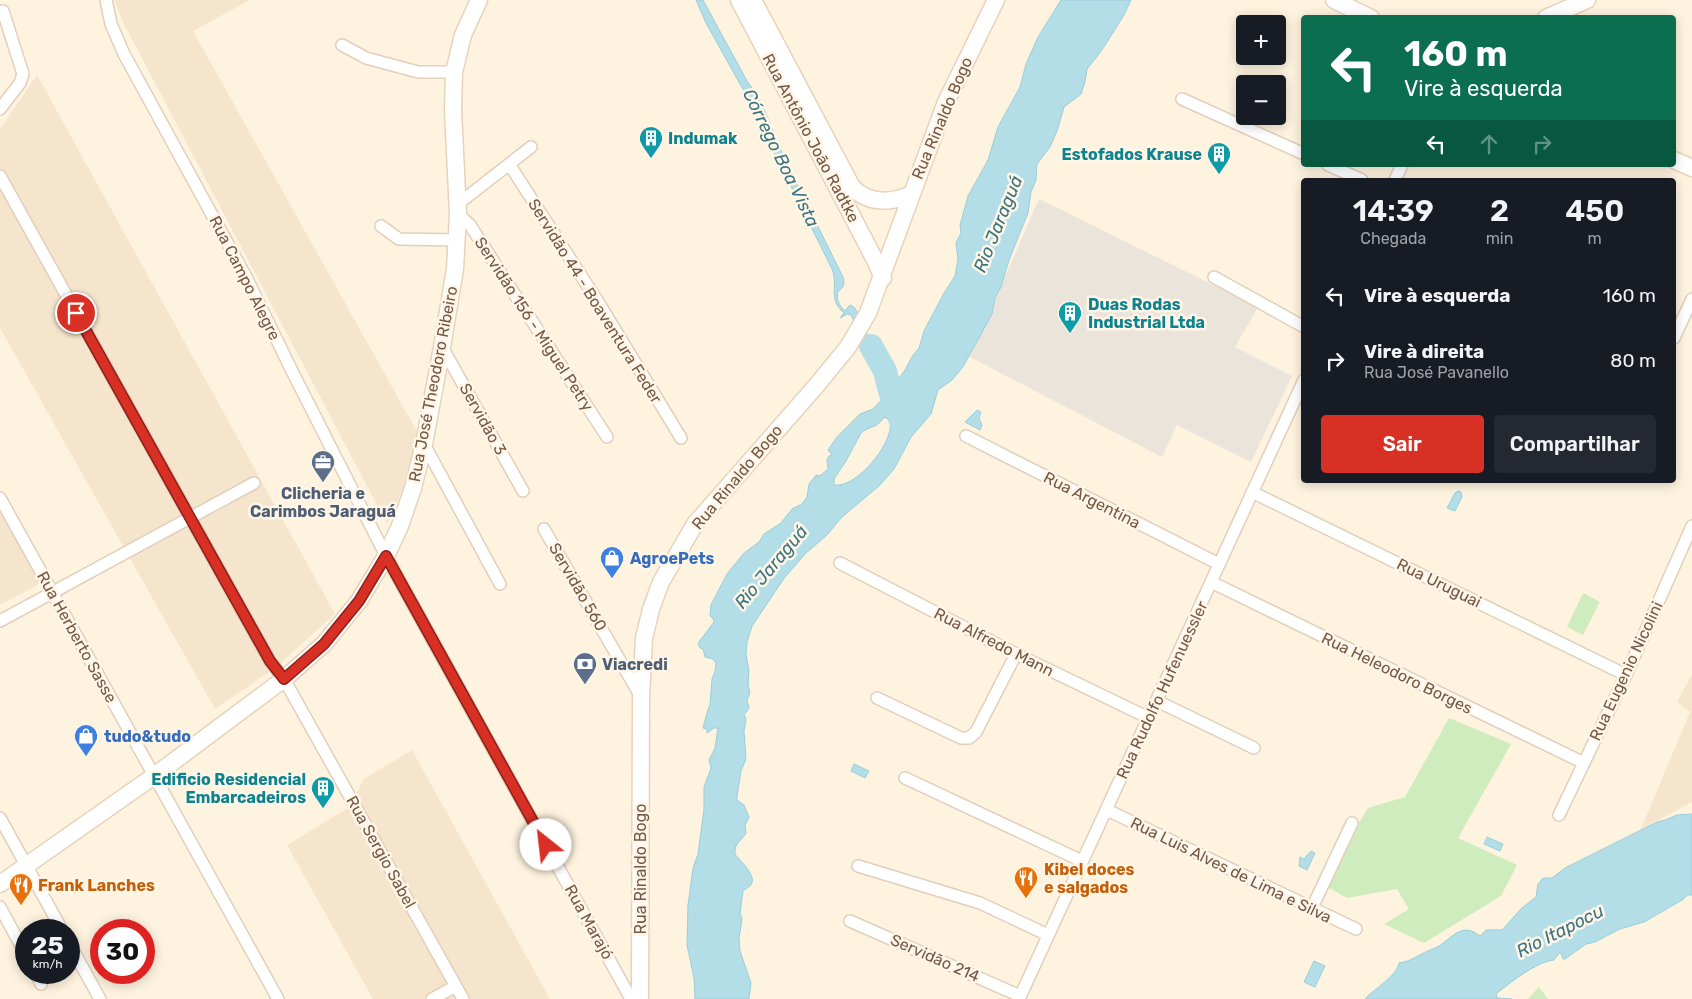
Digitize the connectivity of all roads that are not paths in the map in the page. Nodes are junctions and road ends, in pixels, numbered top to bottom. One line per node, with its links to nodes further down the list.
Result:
1 (106, 0): 45 (street, Rua Campo Alegre)
2 (480, 0): 12 (main road, Rua José Theodoro Ribeiro)
3 (739, 0): 28 (main road, Rua Antônio João Radtke)
4 (753, 0): 23 (main road, Rua Antônio João Radtke)
5 (996, 0): 23 (main road, Rua Rinaldo Bogo)
6 (1336, 0): 9 (main road)
7 (1587, 0): 10 (main road)
8 (2, 11): 14 (street)
9 (1365, 15)
10 (1553, 15)
11 (342, 45): 12 (street)
12 (454, 72): 24 (main road, Rua José Theodoro Ribeiro)
13 (1182, 98): 16 (street)
14 (0, 109)
15 (531, 147): 18 (street)
16 (1301, 153)
17 (1676, 161): 20 (main road)
18 (509, 164): 24 (street); 36 (street, Servidão 44 - Boaventura Feder)
19 (1333, 167): 22 (street)
20 (1692, 168)
21 (0, 176): 42 (street, Rua Sergio Sabel)
22 (1357, 178)
23 (910, 196): 28 (main road, Rua Rinaldo Bogo)
24 (458, 209): 26 (main road, Rua José Theodoro Ribeiro); 35 (street, Servidão 156 - Miguel Petry)
25 (382, 226): 26 (street)
26 (457, 240): 32 (main road, Rua José Theodoro Ribeiro)
27 (1214, 277): 30 (street)
28 (883, 278): 55 (main road, Rua Rinaldo Bogo)
29 (1692, 300): 31 (street)
30 (1301, 324)
31 (1676, 334)
32 (442, 348): 37 (main road, Rua José Theodoro Ribeiro); 39 (street, Servidão 3)
33 (1301, 386): 40 (street, Rua Rudolfo Hufenuessler)
34 (966, 436): 47 (street, Rua Argentina)
35 (607, 437)
36 (681, 438)
37 (424, 444): 45 (main road, Rua José Theodoro Ribeiro); 49 (street)
38 (254, 483): 42 (street)
39 (523, 491)
40 (1252, 492): 47 (street, Rua Rudolfo Hufenuessler); 53 (street, Rua Uruguai)
41 (0, 498): 50 (street, Rua Herberto Sasse)
42 (190, 518): 50 (street); 54 (street, Rua Sergio Sabel)
43 (1692, 526): 53 (street, Rua Eugenio Nicolini)
44 (544, 529): 55 (street, Servidão 560)
45 (386, 556): 54 (main road, Rua José Theodoro Ribeiro); 85 (street, Rua Marajó)
46 (840, 563): 52 (street, Rua Alfredo Mann)
47 (1219, 564): 48 (street, Rua Rudolfo Hufenuessler)
48 (1211, 582): 57 (street, Rua Rudolfo Hufenuessler); 60 (street, Rua Heleodoro Borges)
49 (500, 584)
50 (52, 592): 51 (street); 61 (street, Rua Herberto Sasse)
51 (0, 621)
52 (1016, 654): 56 (street); 58 (street, Rua Alfredo Mann)
53 (1626, 675): 60 (street, Rua Eugenio Nicolini)
54 (284, 679): 61 (main road, Rua José Theodoro Ribeiro); 79 (street, Rua Sergio Sabel)
55 (641, 698): 86 (main road, Rua Rinaldo Bogo)
56 (877, 698)
57 (1157, 701): 58 (street, Rua Rudolfo Hufenuessler); 59 (street)
58 (1149, 718): 63 (street, Rua Rudolfo Hufenuessler)
59 (1254, 748)
60 (1584, 763): 64 (street, Rua Eugenio Nicolini)
61 (154, 776): 68 (main road, Rua José Theodoro Ribeiro); 82 (street, Rua Herberto Sasse)
62 (905, 778): 67 (street)
63 (1107, 810): 67 (street, Rua Rudolfo Hufenuessler); 72 (street, Rua Luis Alves de Lima e Silva)
64 (1559, 815)
65 (0, 818): 68 (street)
66 (1352, 823): 72 (street)
67 (1082, 861): 77 (street, Rua Rudolfo Hufenuessler)
68 (27, 866): 70 (main road, Rua José Theodoro Ribeiro); 73 (street)
69 (858, 866): 77 (street)
70 (0, 884)
71 (0, 906): 76 (street)
72 (1312, 908): 75 (street, Rua Luis Alves de Lima e Silva)
73 (56, 919)
74 (850, 921): 80 (street, Servidão 214)
75 (1356, 930)
76 (15, 935)
77 (1048, 935): 80 (street, Rua Rudolfo Hufenuessler)
78 (80, 963): 81 (street)
79 (456, 986): 83 (street); 84 (street, Rua Sergio Sabel)
80 (1020, 997)
81 (100, 999)
82 (278, 999)
83 (432, 999)
84 (463, 999)
85 (631, 999)
86 (640, 999)

